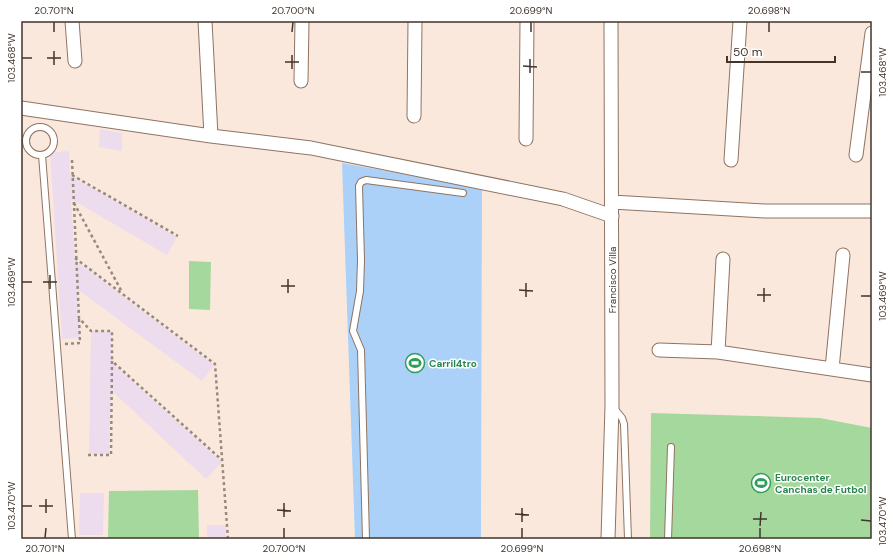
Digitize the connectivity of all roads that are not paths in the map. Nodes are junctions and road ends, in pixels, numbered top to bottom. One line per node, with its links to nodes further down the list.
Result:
1 (72, 21): 9 (street)
2 (205, 21): 13 (street)
3 (302, 21): 10 (street)
4 (415, 21): 12 (street)
5 (527, 21): 14 (street)
6 (611, 21): 19 (street, Francisco Villa)
7 (740, 21): 17 (street)
8 (872, 33): 16 (street)
9 (75, 61)
10 (301, 82)
11 (21, 108): 13 (street)
12 (414, 116)
13 (211, 136): 21 (street)
14 (526, 139)
15 (42, 155): 15 (lane); 30 (lane)
16 (856, 155)
17 (731, 160)
18 (463, 193): 31 (lane)
19 (612, 202): 20 (street); 21 (street, Francisco Villa)
20 (872, 211)
21 (612, 216): 28 (street, Francisco Villa)
22 (843, 255): 26 (street)
23 (723, 259): 25 (street)
24 (658, 350): 25 (street)
25 (718, 352): 26 (street)
26 (832, 369): 27 (street)
27 (872, 375)
28 (612, 406): 32 (street, Francisco Villa); 33 (lane)
29 (671, 447): 34 (lane)
30 (72, 539)
31 (366, 539)
32 (608, 539)
33 (628, 539)
34 (668, 539)

